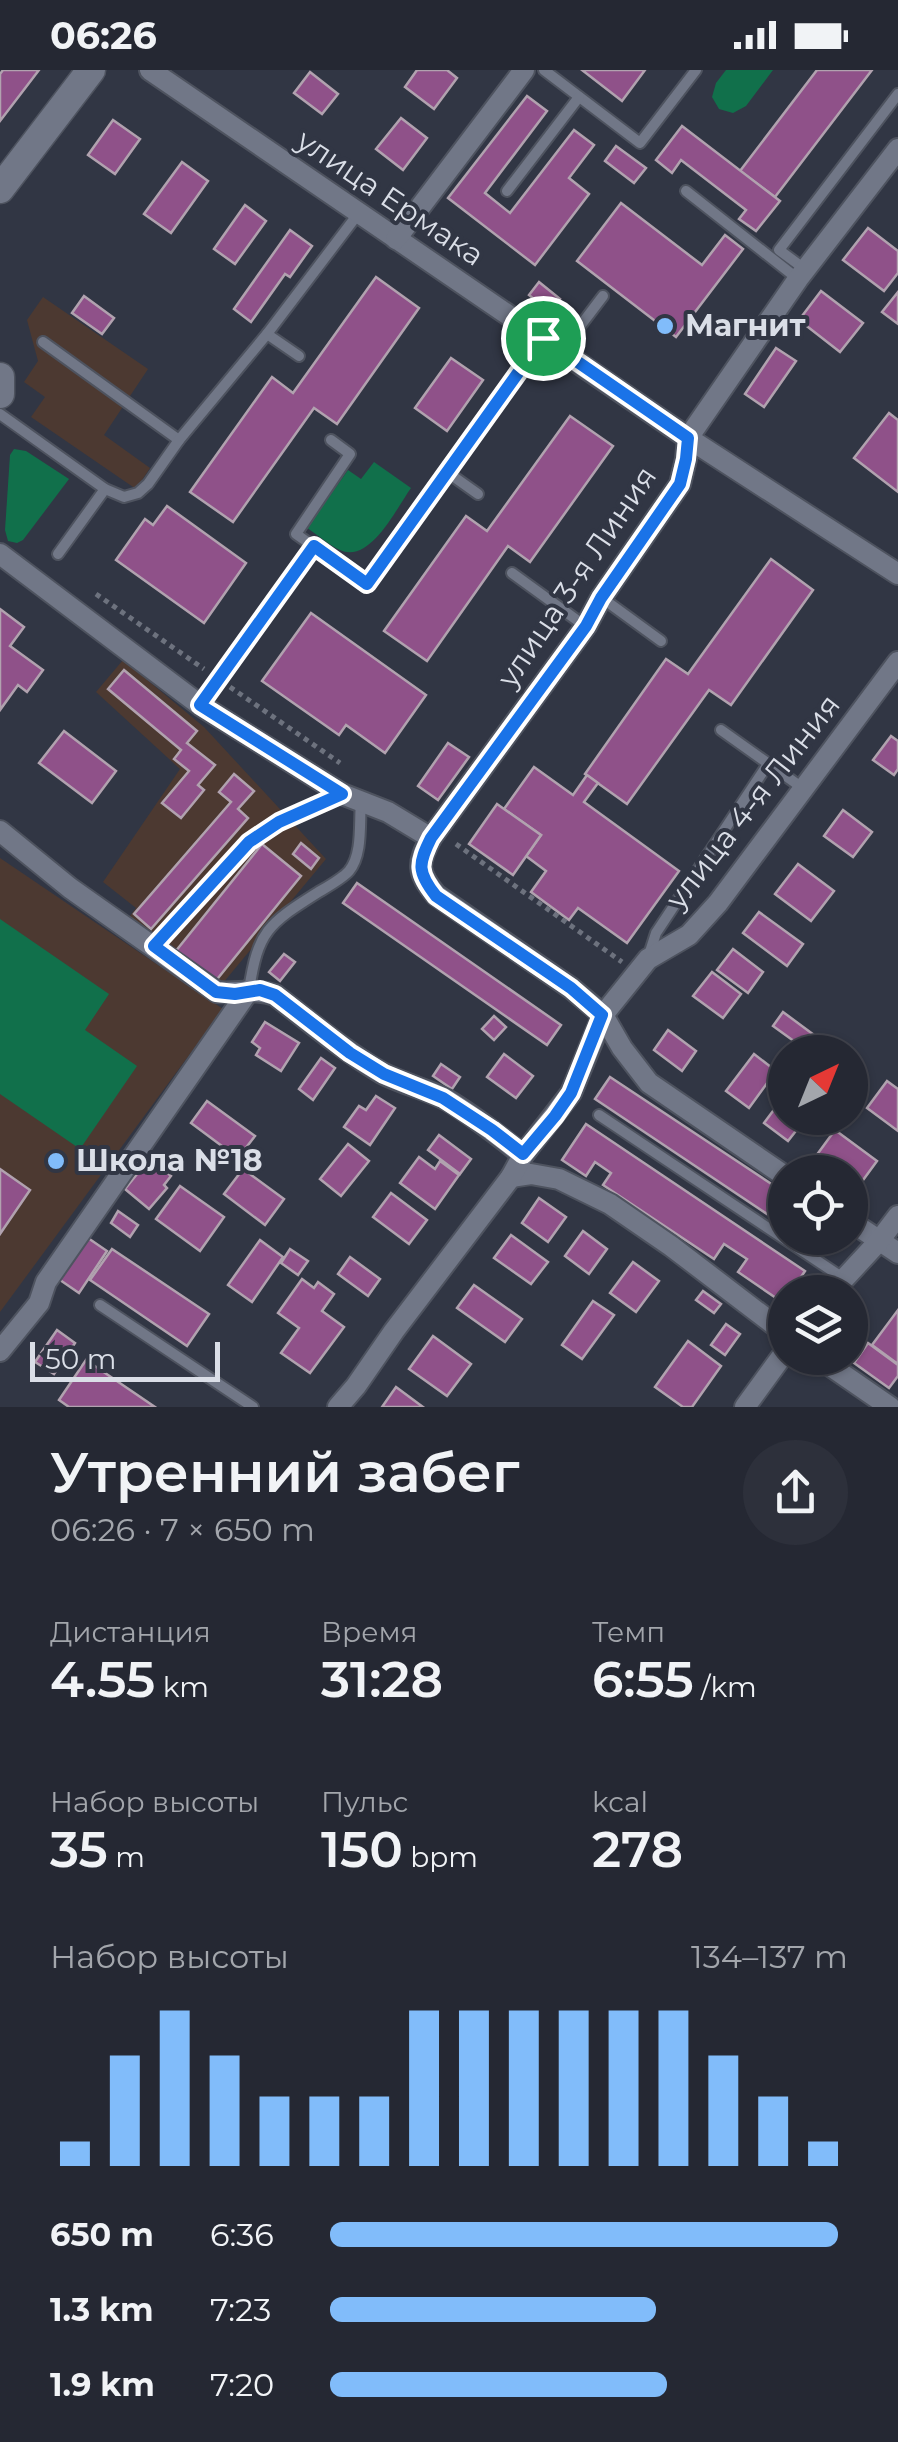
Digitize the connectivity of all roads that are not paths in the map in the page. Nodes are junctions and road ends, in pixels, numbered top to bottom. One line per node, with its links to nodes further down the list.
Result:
1 (91, 70): 9 (main road)
2 (150, 70): 12 (street, улица Ермака)
3 (524, 70): 13 (street)
4 (544, 70): 7 (lane)
5 (696, 70): 7 (lane)
6 (898, 94): 14 (lane)
7 (579, 96): 10 (lane)
8 (898, 149): 14 (street, улица 3-я Линия)
9 (0, 189)
10 (507, 191)
11 (686, 191): 14 (lane)
12 (358, 214): 13 (street, улица Ермака); 16 (lane)
13 (396, 239): 17 (street, улица Ермака)
14 (802, 275): 24 (street, улица 3-я Линия)
15 (603, 296): 19 (lane)
16 (267, 334): 20 (lane); 25 (lane)
17 (543, 338): 19 (street, улица Ермака); 27 (lane)
18 (44, 342): 25 (lane)
19 (562, 350): 24 (street, улица Ермака)
20 (298, 356)
21 (0, 377): 22 (main road)
22 (0, 394)
23 (0, 414): 28 (lane)
24 (688, 438): 34 (street, улица Ермака); 35 (street, улица 3-я Линия)
25 (179, 440): 28 (lane)
26 (330, 440): 30 (lane)
27 (447, 472): 29 (lane); 30 (lane)
28 (104, 489): 32 (lane)
29 (478, 494)
30 (314, 546): 39 (lane)
31 (0, 554): 39 (street)
32 (58, 554)
33 (512, 573): 36 (lane)
34 (898, 574)
35 (601, 598): 36 (street, улица 3-я Линия); 37 (lane)
36 (586, 626): 45 (street, улица 3-я Линия)
37 (661, 641)
38 (898, 662): 42 (street, улица 4-я Линия)
39 (200, 705): 43 (street)
40 (721, 730): 41 (lane)
41 (768, 764): 42 (lane); 47 (lane)
42 (804, 789): 47 (street, улица 4-я Линия)
43 (351, 798): 45 (street); 46 (lane); 48 (lane)
44 (0, 831): 46 (street)
45 (431, 838): 49 (street)
46 (154, 946): 48 (street)
47 (648, 958): 49 (street, улица 4-я Линия)
48 (249, 990): 51 (street); 62 (street)
49 (602, 1015): 51 (street, улица 4-я Линия); 52 (street)
50 (600, 1115): 58 (lane)
51 (523, 1154): 53 (street, улица 4-я Линия)
52 (768, 1164)
53 (510, 1177): 61 (street); 66 (street, улица 4-я Линия)
54 (898, 1216): 56 (street)
55 (868, 1233): 56 (street)
56 (880, 1241): 57 (street); 59 (street)
57 (898, 1254)
58 (824, 1275)
59 (848, 1275)
60 (100, 1306): 65 (lane)
61 (768, 1320)
62 (0, 1351)
63 (768, 1375): 67 (street)
64 (844, 1375): 68 (street)
65 (253, 1407)
66 (338, 1407)
67 (745, 1407)
68 (890, 1407)

